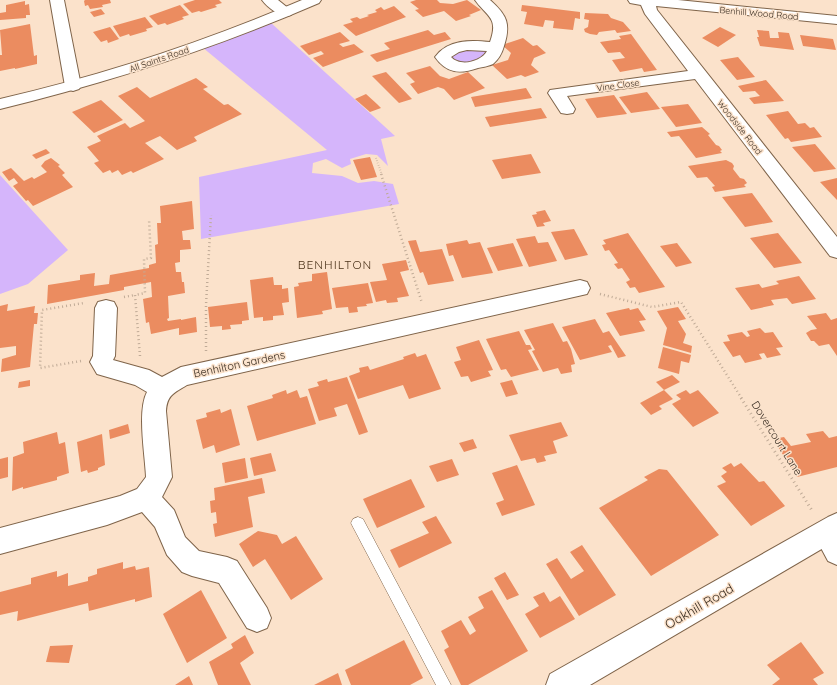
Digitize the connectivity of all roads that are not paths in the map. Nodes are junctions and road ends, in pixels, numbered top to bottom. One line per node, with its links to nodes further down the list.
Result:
1 (57, 0): 12 (street)
2 (269, 0): 8 (street)
3 (314, 0): 8 (street, All Saints Road)
4 (482, 0): 10 (street)
5 (640, 1): 6 (street, Benhill Wood Road); 11 (street, Woodside Road)
6 (669, 2): 7 (street, Benhill Wood Road)
7 (757, 6): 9 (street, Benhill Wood Road)
8 (286, 12): 12 (street, All Saints Road)
9 (837, 20)
10 (496, 47)
11 (698, 74): 14 (street, Vine Close); 15 (street, Woodside Road)
12 (72, 86): 13 (street, All Saints Road)
13 (0, 104)
14 (567, 109)
15 (836, 248)
16 (580, 288): 18 (street, Benhilton Gardens)
17 (105, 303): 18 (street)
18 (162, 389): 19 (street)
19 (146, 497): 22 (street); 23 (street)
20 (358, 523): 24 (lane)
21 (833, 537): 25 (street, Oakhill Road)
22 (0, 542)
23 (257, 618)
24 (444, 685)
25 (561, 685)

